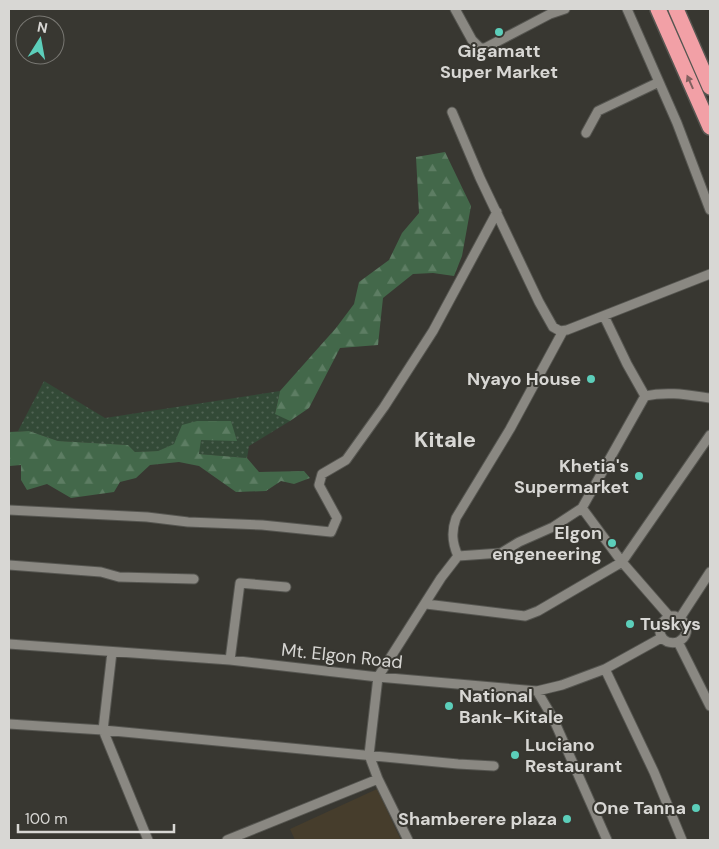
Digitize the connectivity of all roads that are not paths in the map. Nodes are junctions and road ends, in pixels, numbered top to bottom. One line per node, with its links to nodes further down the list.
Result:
1 (455, 9): 6 (street)
2 (565, 9): 6 (street)
3 (627, 9): 7 (street)
4 (658, 9): 10 (highway, one-way to 4)
5 (676, 9): 8 (highway)
6 (549, 12)
7 (659, 82): 11 (street); 12 (street)
8 (710, 87)
9 (452, 112): 13 (street)
10 (710, 127)
11 (586, 133)
12 (710, 210)
13 (496, 212): 16 (street); 21 (street)
14 (710, 274): 15 (street)
15 (604, 316): 16 (street); 17 (street)
16 (563, 331): 22 (street)
17 (645, 396): 18 (street); 20 (street)
18 (710, 398)
19 (710, 436): 23 (street)
20 (582, 508): 22 (street); 23 (street)
21 (9, 510)
22 (458, 556): 28 (street)
23 (622, 562): 28 (street); 29 (street)
24 (9, 565): 26 (street)
25 (710, 572): 30 (street)
26 (194, 579)
27 (286, 587): 35 (street)
28 (426, 604): 37 (street)
29 (669, 616): 30 (street); 31 (street)
30 (680, 618): 32 (street)
31 (661, 638): 32 (street); 36 (street, Mt. Elgon Road)
32 (678, 642): 39 (street)
33 (9, 644): 34 (street, Mt. Elgon Road)
34 (112, 652): 35 (street, Mt. Elgon Road); 41 (street)
35 (230, 660): 37 (street, Mt. Elgon Road)
36 (605, 669): 38 (street, Mt. Elgon Road); 49 (street)
37 (378, 677): 38 (street, Mt. Elgon Road); 42 (street)
38 (537, 690): 48 (street)
39 (710, 706)
40 (9, 724): 41 (street)
41 (102, 730): 42 (street); 45 (street)
42 (369, 755): 43 (street); 44 (street)
43 (494, 766)
44 (378, 779): 46 (street); 47 (street)
45 (148, 840)
46 (227, 840)
47 (408, 840)
48 (607, 840)
49 (682, 840)

